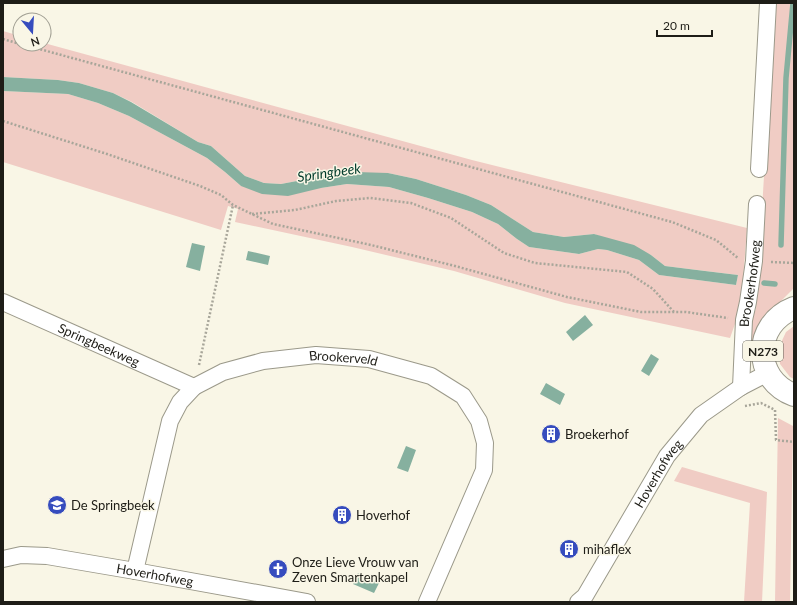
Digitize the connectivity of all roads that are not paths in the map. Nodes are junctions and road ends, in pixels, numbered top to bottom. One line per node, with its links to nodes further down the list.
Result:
1 (768, 3): 2 (street)
2 (759, 169)
3 (757, 204): 8 (street, Brookerhofweg)
4 (3, 302): 7 (street, Springbeekweg)
5 (794, 308): 6 (main road, N273)
6 (768, 373): 8 (street, Hoverhofweg); 9 (main road, N273)
7 (194, 387): 11 (street, Brookerveld); 13 (street, Brookerveld)
8 (741, 387): 14 (street, Hoverhofweg)
9 (793, 399)
10 (3, 559): 11 (street, Hoverhofweg)
11 (135, 571): 12 (street, Hoverhofweg)
12 (307, 602)
13 (427, 602)
14 (578, 602)

